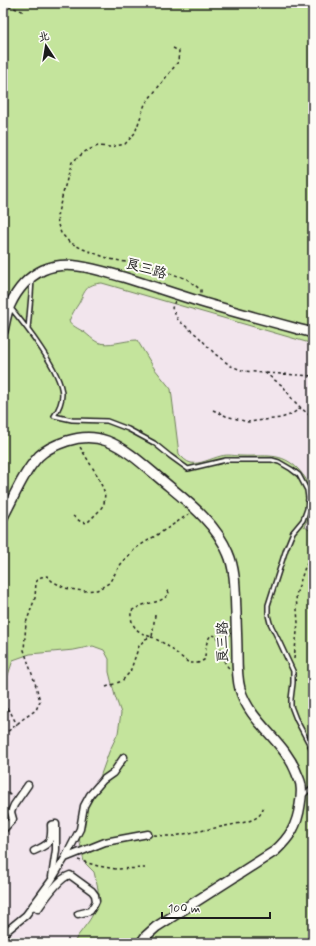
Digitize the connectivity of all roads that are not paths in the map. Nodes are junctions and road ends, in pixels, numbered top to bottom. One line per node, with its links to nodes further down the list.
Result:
1 (32, 276): 2 (main road, 良三路); 3 (lane); 5 (main road, 良三路)
2 (9, 306): 3 (lane); 4 (main road, 良三路)
3 (28, 329): 7 (lane)
4 (3, 331)
5 (313, 333)
6 (3, 517): 11 (main road, 良三路)
7 (313, 751)
8 (124, 757): 15 (street)
9 (28, 785): 12 (street)
10 (313, 786): 11 (lane)
11 (302, 798): 20 (main road, 良三路)
12 (3, 830)
13 (148, 834): 15 (street)
14 (34, 851): 16 (street)
15 (65, 858): 16 (street)
16 (51, 881): 17 (street)
17 (33, 905): 18 (street); 19 (street)
18 (78, 914)
19 (3, 934)
20 (140, 943)

